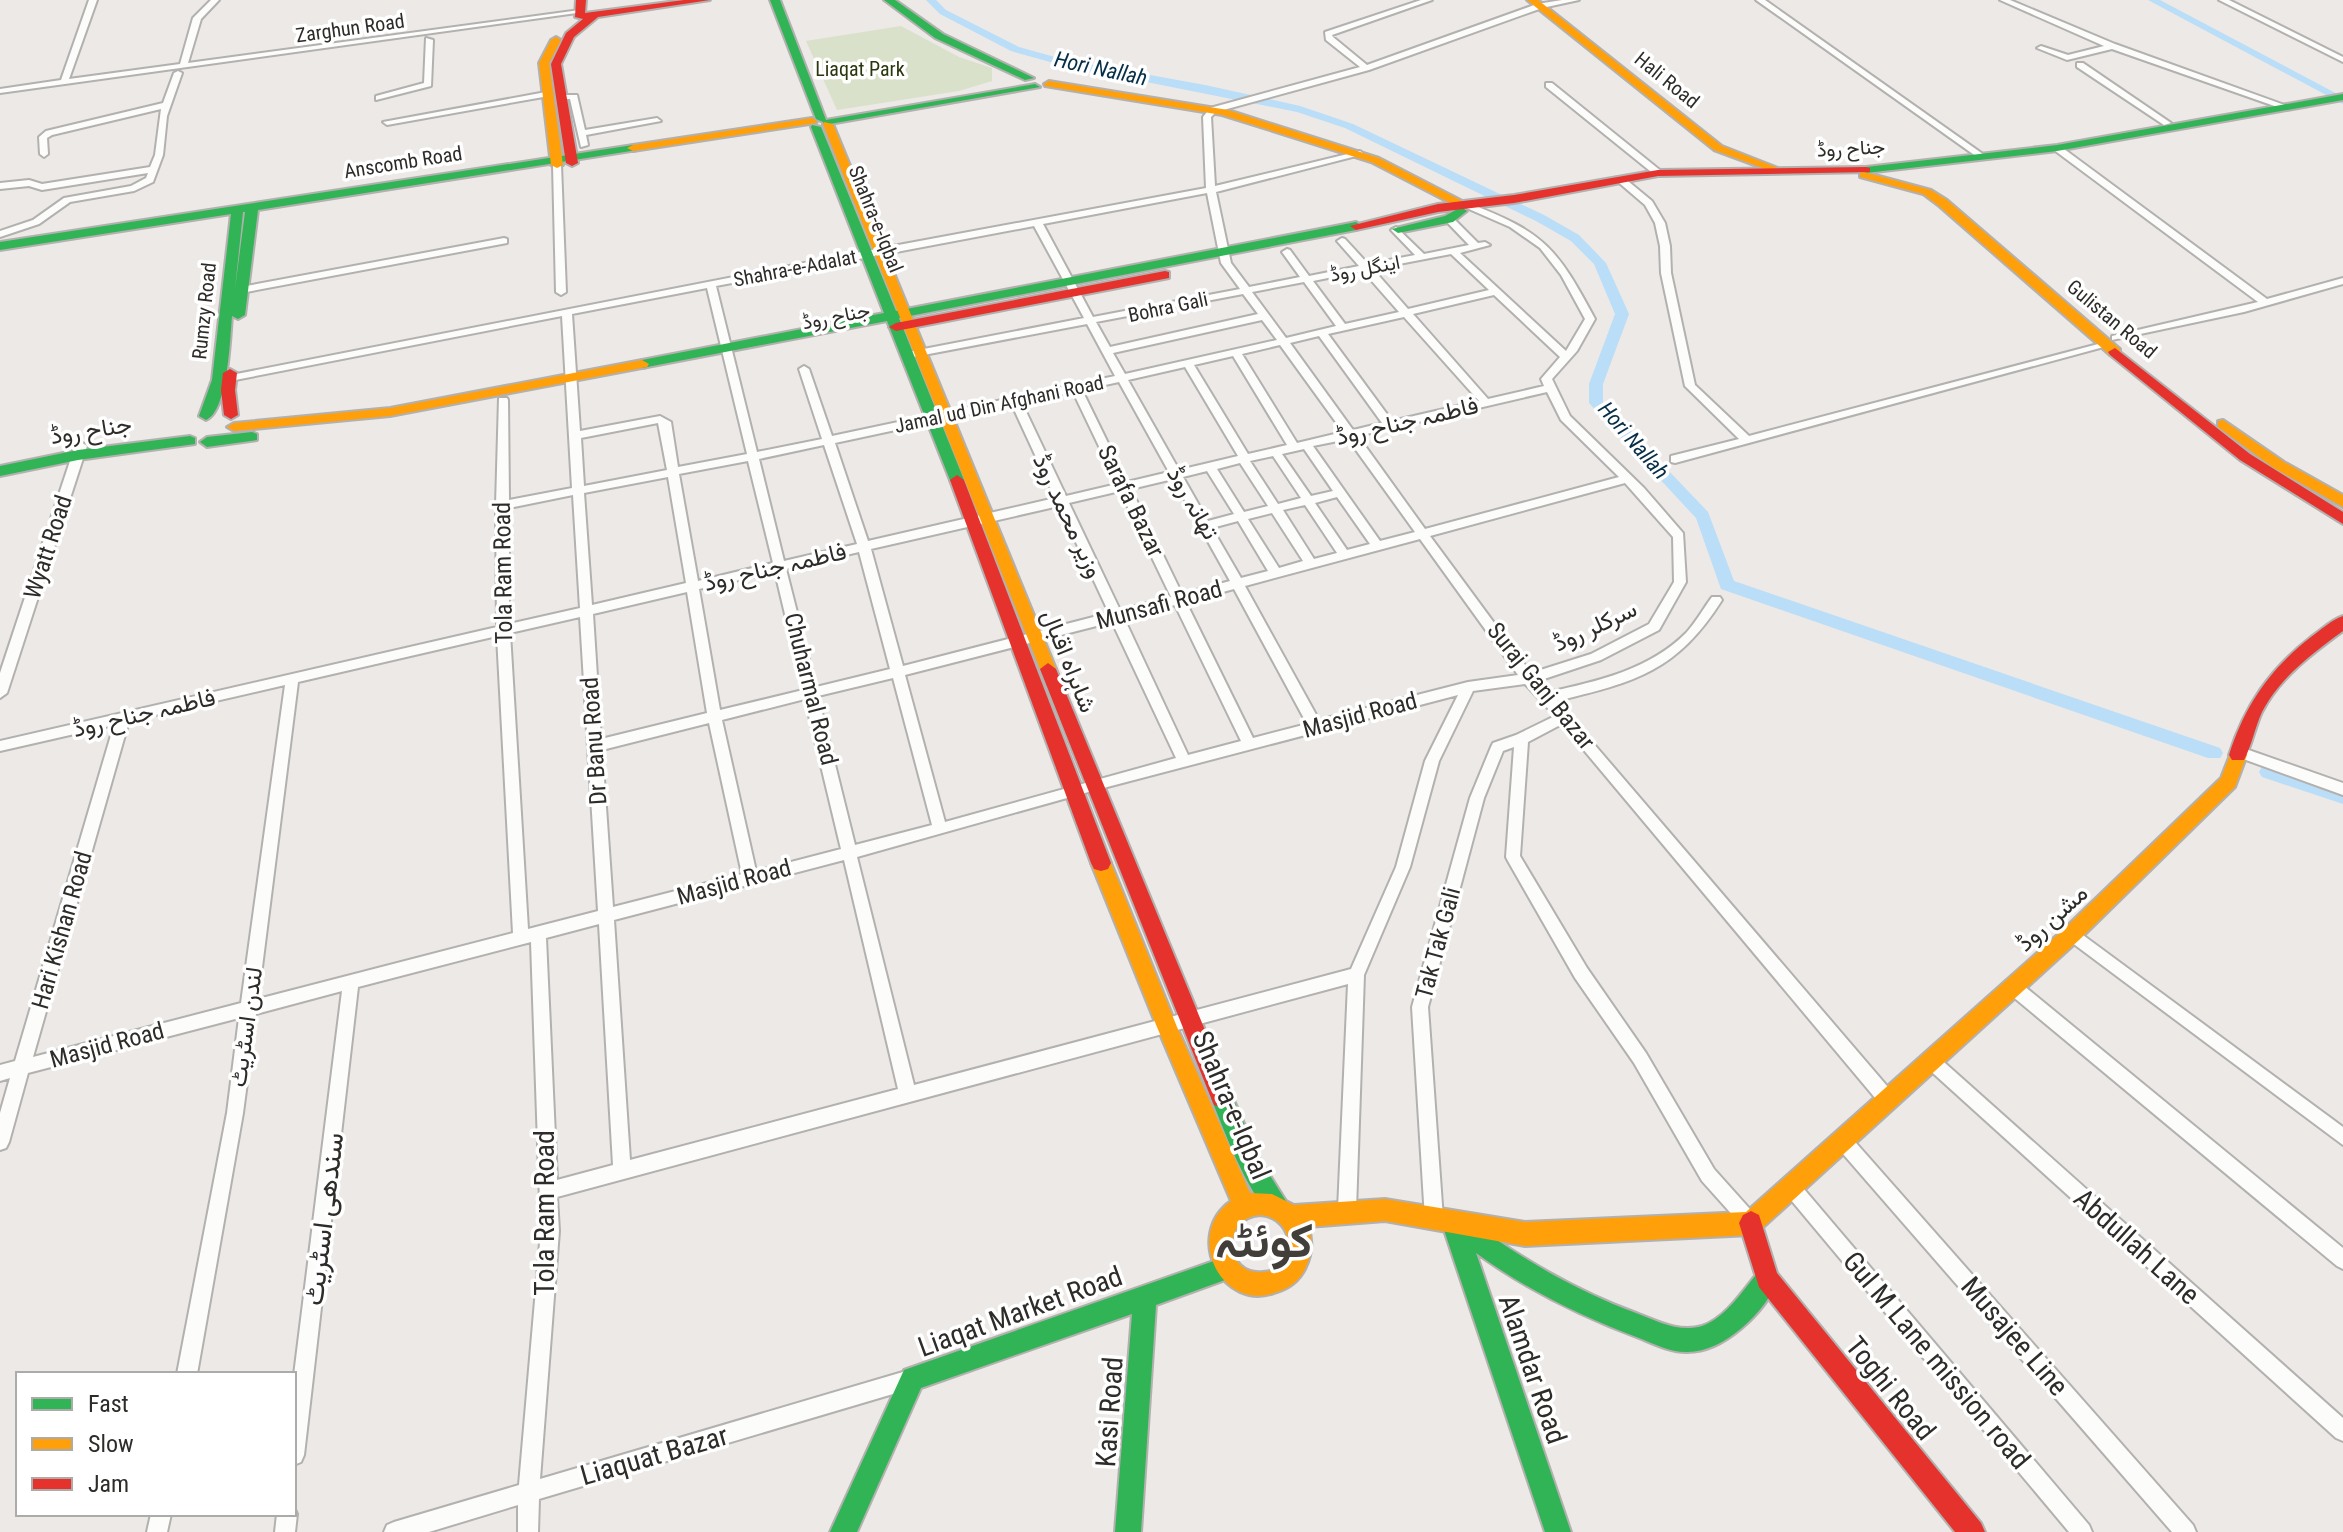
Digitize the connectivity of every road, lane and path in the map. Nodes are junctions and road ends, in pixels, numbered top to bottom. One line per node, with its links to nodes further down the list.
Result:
1 (93, 0): 24 (street)
2 (215, 0): 21 (street)
3 (672, 0): 14 (street, Zarghun Road)
4 (705, 0): 14 (street, Zarghun Road)
5 (775, 0): 36 (street, Shahra-e-Iqbal)
6 (889, 0): 23 (street)
7 (902, 0): 23 (street)
8 (1428, 0): 20 (street)
9 (1575, 0): 13 (street)
10 (1760, 0): 41 (street)
11 (2004, 0): 16 (street)
12 (2223, 0): 19 (street)
13 (1536, 3): 20 (street); 39 (street, Hali Road)
14 (588, 9): 15 (street, Zarghun Road); 21 (street, Zarghun Road); 27 (street)
15 (429, 40): 21 (street, Zarghun Road); 29 (street)
16 (2112, 46): 17 (street); 18 (street)
17 (2041, 48)
18 (2130, 53): 31 (street); 37 (street)
19 (2343, 60)
20 (1366, 68): 32 (street)
21 (180, 70): 24 (street, Zarghun Road); 26 (street, Zarghun Road); 30 (street)
22 (1074, 78): 23 (street); 23 (street); 32 (street)
23 (1035, 79): 32 (street); 36 (street, Anscomb Road)
24 (64, 83): 26 (street, Zarghun Road)
25 (1549, 85): 51 (street)
26 (0, 94)
27 (554, 96): 35 (street); 38 (street); 44 (street)
28 (2342, 97): 31 (street, جناح روڈ)
29 (379, 98)
30 (166, 105): 42 (street); 48 (street)
31 (2286, 107): 33 (street, جناح روڈ)
32 (1213, 110): 43 (street); 55 (street)
33 (2237, 116): 37 (street, جناح روڈ); 40 (street, جناح روڈ)
34 (657, 121): 38 (street)
35 (387, 122)
36 (820, 123): 44 (street, Anscomb Road); 66 (street, Shahra-e-Iqbal)
37 (2167, 123): 41 (street, جناح روڈ)
38 (582, 133): 44 (street)
39 (1718, 148): 46 (street, Hali Road); 49 (street)
40 (2057, 148): 41 (street, جناح روڈ); 80 (street)
41 (1978, 153): 45 (street, جناح روڈ); 47 (street, جناح روڈ)
42 (44, 154)
43 (1360, 154): 55 (street, Shahra-e-Adalat); 56 (street)
44 (569, 158): 57 (street, Anscomb Road); 78 (street)
45 (1875, 161): 46 (street, جناح روڈ); 47 (street, Gulistan Road)
46 (1765, 165): 49 (street, جناح روڈ); 52 (street, Hali Road)
47 (1899, 168): 50 (street, جناح روڈ); 88 (street, Gulistan Road)
48 (155, 169): 54 (street); 61 (street)
49 (1701, 169): 51 (street, جناح روڈ); 52 (street, جناح روڈ)
50 (1846, 171): 52 (street, جناح روڈ); 88 (street, Gulistan Road)
51 (1658, 173): 53 (street, جناح روڈ)
52 (1786, 173)
53 (1620, 179): 56 (street, جناح روڈ); 112 (street)
54 (0, 186)
55 (1211, 190): 59 (street, Shahra-e-Adalat); 69 (street)
56 (1475, 205): 58 (street, جناح روڈ); 69 (street, جناح روڈ); 94 (street)
57 (244, 212): 64 (street, Anscomb Road); 68 (street, Anscomb Road); 76 (street, Rumzy Road); 105 (street, Rumzy Road)
58 (1449, 219): 60 (street, جناح روڈ); 65 (street, اینگل روڈ)
59 (1037, 222): 66 (street, Shahra-e-Adalat); 75 (street, تھانہ روڈ)
60 (1396, 230): 63 (street, جناح روڈ); 70 (street)
61 (0, 234)
62 (504, 241): 76 (street)
63 (1342, 241): 67 (street, جناح روڈ); 71 (street)
64 (0, 246)
65 (1453, 251): 70 (street, اینگل روڈ); 79 (street)
66 (873, 252): 74 (street, Shahra-e-Adalat); 84 (street, Shahra-e-Iqbal)
67 (1287, 252): 69 (street, جناح روڈ); 72 (street)
68 (0, 253)
69 (1225, 257): 75 (street, جناح روڈ); 77 (street, Suraj Ganj Bazar)
70 (1422, 257): 71 (street, اینگل روڈ)
71 (1366, 268): 72 (street, اینگل روڈ); 82 (street)
72 (1308, 279): 77 (street, اینگل روڈ); 86 (street)
73 (2343, 281): 80 (street)
74 (711, 284): 81 (street, Shahra-e-Adalat); 91 (street, Chuharmal Road)
75 (1071, 287): 84 (street, جناح روڈ); 85 (street, تھانہ روڈ)
76 (241, 290): 97 (street, Rumzy Road)
77 (1245, 291): 83 (street, Suraj Ganj Bazar); 85 (street, Bohra Gali)
78 (561, 292)
79 (1495, 292): 82 (street, Jamal ud Din Afghani Road); 94 (street)
80 (2266, 303): 88 (street)
81 (567, 312): 97 (street, Shahra-e-Adalat); 99 (street, Dr Banu Road)
82 (1406, 313): 86 (street, Jamal ud Din Afghani Road); 104 (street)
83 (1264, 316): 89 (street, Suraj Ganj Bazar); 90 (street)
84 (901, 319): 91 (street, جناح روڈ); 93 (street, شاہراہ اقبال)
85 (1090, 323): 90 (street, تھانہ روڈ); 93 (street, Bohra Gali)
86 (1342, 328): 87 (street, Jamal ud Din Afghani Road)
87 (1322, 333): 89 (street, Jamal ud Din Afghani Road); 108 (street)
88 (2111, 341): 112 (street); 131 (street, Gulistan Road); 135 (street, Gulistan Road)
89 (1283, 342): 92 (street, Jamal ud Din Afghani Road); 109 (street, Suraj Ganj Bazar)
90 (1106, 351): 98 (street, تھانہ روڈ)
91 (729, 353): 99 (street, جناح روڈ); 117 (street, Chuharmal Road)
92 (1236, 353): 95 (street, Jamal ud Din Afghani Road); 114 (street)
93 (914, 354): 106 (street, شاہراہ اقبال)
94 (1566, 357): 101 (street)
95 (1188, 364): 98 (street, Jamal ud Din Afghani Road); 118 (street)
96 (804, 369): 113 (street)
97 (230, 378): 107 (street, Rumzy Road)
98 (1122, 379): 100 (street, Jamal ud Din Afghani Road); 124 (street, تھانہ روڈ)
99 (571, 382): 102 (street, جناح روڈ); 107 (street, جناح روڈ); 110 (street, Dr Banu Road)
100 (1076, 388): 103 (street, Jamal ud Din Afghani Road); 126 (street, Sarafa Bazar)
101 (1551, 388): 104 (street, فاطمہ جناح روڈ); 125 (street, سرکلر روڈ)
102 (503, 400): 111 (street, جناح روڈ); 132 (street, Tola Ram Road)
103 (1015, 400): 106 (street, Jamal ud Din Afghani Road); 129 (street, وزیر محمد روڈ)
104 (1486, 403): 108 (street, فاطمہ جناح روڈ)
105 (206, 416): 107 (street, جناح روڈ); 111 (street)
106 (939, 416): 113 (street, Jamal ud Din Afghani Road); 136 (street, شاہراہ اقبال)
107 (233, 421): 111 (street)
108 (1389, 425): 109 (street, فاطمہ جناح روڈ)
109 (1351, 434): 114 (street, فاطمہ جناح روڈ); 138 (street, Suraj Ganj Bazar)
110 (575, 436): 123 (street); 127 (street, Dr Banu Road)
111 (194, 437): 115 (street, جناح روڈ)
112 (1746, 439): 119 (street)
113 (828, 441): 117 (street, Jamal ud Din Afghani Road); 139 (street)
114 (1300, 446): 116 (street, فاطمہ جناح روڈ); 128 (street)
115 (80, 451): 120 (street, جناح روڈ); 122 (street, جناح روڈ); 158 (street, Wyatt Road)
116 (1275, 451): 118 (street, فاطمہ جناح روڈ); 130 (street)
117 (753, 457): 123 (street, Jamal ud Din Afghani Road); 143 (street, Chuharmal Road)
118 (1244, 458): 121 (street, فاطمہ جناح روڈ); 133 (street)
119 (1675, 459)
120 (0, 462)
121 (1210, 466): 124 (street, فاطمہ جناح روڈ); 134 (street)
122 (0, 471)
123 (671, 473): 127 (street, Jamal ud Din Afghani Road); 146 (street)
124 (1177, 474): 126 (street, فاطمہ جناح روڈ); 137 (street, تھانہ روڈ)
125 (1627, 479): 138 (street, Munsafi Road); 156 (street, سرکلر روڈ)
126 (1122, 487): 129 (street, فاطمہ جناح روڈ); 147 (street, Sarafa Bazar)
127 (578, 491): 132 (street, Jamal ud Din Afghani Road); 149 (street, Dr Banu Road)
128 (1339, 493): 130 (street); 140 (street)
129 (1061, 501): 136 (street, فاطمہ جناح روڈ); 150 (street, وزیر محمد روڈ)
130 (1308, 501): 133 (street); 141 (street)
131 (2343, 502)
132 (502, 505): 152 (street, Tola Ram Road)
133 (1276, 508): 134 (street); 142 (street)
134 (1241, 517): 137 (street); 144 (street)
135 (2343, 519)
136 (980, 520): 139 (street, فاطمہ جناح روڈ); 153 (street, شاہراہ اقبال)
137 (1206, 525): 145 (street, تھانہ روڈ)
138 (1426, 535): 140 (street, Munsafi Road); 156 (street, Suraj Ganj Bazar)
139 (864, 547): 143 (street, فاطمہ جناح روڈ); 154 (street)
140 (1378, 547): 141 (street, Munsafi Road)
141 (1345, 556): 142 (street, Munsafi Road)
142 (1312, 565): 144 (street, Munsafi Road)
143 (780, 566): 146 (street, فاطمہ جناح روڈ); 159 (street, Chuharmal Road)
144 (1276, 574): 145 (street, Munsafi Road)
145 (1240, 584): 147 (street, Munsafi Road); 164 (street, تھانہ روڈ)
146 (693, 586): 149 (street, فاطمہ جناح روڈ); 161 (street)
147 (1179, 600): 150 (street, Munsafi Road); 166 (street, Sarafa Bazar)
148 (1716, 600): 160 (street)
149 (586, 611): 152 (street, فاطمہ جناح روڈ); 168 (street, Dr Banu Road)
150 (1115, 616): 153 (street, Munsafi Road); 170 (street, وزیر محمد روڈ)
151 (2343, 622): 169 (street, مشن روڈ)
152 (503, 630): 155 (street, فاطمہ جناح روڈ); 180 (street, Tola Ram Road)
153 (1026, 640): 154 (street, Munsafi Road); 171 (street, شاہراہ اقبال); 173 (street, شاہراہ اقبال)
154 (899, 672): 159 (street, Munsafi Road); 174 (street)
155 (292, 679): 163 (street, فاطمہ جناح روڈ); 184 (street, لندن اسٹریٹ)
156 (1528, 679): 157 (street, سرکلر روڈ); 160 (street, Suraj Ganj Bazar)
157 (1468, 687): 164 (street, Masjid Road); 181 (street)
158 (0, 693)
159 (812, 694): 161 (street, Munsafi Road); 175 (street, Chuharmal Road)
160 (1546, 698): 162 (street, Suraj Ganj Bazar)
161 (714, 717): 168 (street, Munsafi Road); 176 (street)
162 (1564, 717): 165 (street, Tak Tak Gali); 191 (street, Suraj Ganj Bazar)
163 (123, 718): 167 (street, فاطمہ جناح روڈ); 188 (street, Hari Kishan Road)
164 (1316, 727): 166 (street, Masjid Road)
165 (1521, 739): 201 (street, Tak Tak Gali); 202 (street)
166 (1249, 744): 170 (street, Masjid Road)
167 (0, 746)
168 (595, 746): 177 (street, Dr Banu Road)
169 (2240, 752): 172 (street); 179 (street, مشن روڈ)
170 (1184, 761): 171 (street, Masjid Road)
171 (1092, 785): 173 (street, Masjid Road); 185 (street, شاہراہ اقبال)
172 (2343, 789)
173 (1072, 790): 174 (street, Masjid Road); 186 (street, شاہراہ اقبال)
174 (940, 829): 175 (street, Masjid Road)
175 (850, 852): 176 (street, Masjid Road); 190 (street, Chuharmal Road)
176 (750, 878): 177 (street, Masjid Road)
177 (605, 916): 178 (street, Masjid Road); 195 (street, Dr Banu Road)
178 (538, 933): 180 (street, Masjid Road); 197 (street, Tola Ram Road)
179 (2072, 934): 183 (street, مشن روڈ); 192 (street)
180 (521, 938): 182 (street, Masjid Road)
181 (1356, 975): 185 (street); 199 (street)
182 (351, 982): 184 (street, Masjid Road); 211 (street, سندھی اسٹریٹ)
183 (2012, 986): 187 (street, مشن روڈ); 204 (street)
184 (248, 1009): 188 (street, Masjid Road); 208 (street, لندن اسٹریٹ)
185 (1190, 1021): 186 (street); 200 (street, شاہراہ اقبال)
186 (1167, 1027): 190 (street); 198 (street, Shahra-e-Iqbal)
187 (1930, 1060): 191 (street, مشن روڈ); 210 (street, Abdullah Lane)
188 (22, 1068): 189 (street, Masjid Road); 194 (street, Hari Kishan Road)
189 (0, 1073)
190 (908, 1095): 195 (street)
191 (1887, 1099): 193 (street, مشن روڈ)
192 (2343, 1137)
193 (1843, 1141): 196 (street, مشن روڈ); 220 (street, Musajee Line)
194 (0, 1142)
195 (622, 1171): 197 (street)
196 (1792, 1188): 202 (street, مشن روڈ); 219 (street, Gul M Lane mission road)
197 (547, 1191): 212 (street, Tola Ram Road)
198 (1244, 1205): 200 (street); 205 (street)
199 (1347, 1210): 200 (street); 201 (street)
200 (1285, 1213): 205 (street)
201 (1434, 1219): 203 (street)
202 (1751, 1223): 203 (street); 206 (street)
203 (1454, 1224): 206 (street); 217 (street, Alamdar Road)
204 (2343, 1260)
205 (1228, 1268): 207 (street, Liaqat Market Road)
206 (1767, 1279): 218 (street, Toghi Road)
207 (1145, 1296): 209 (street, Liaqat Market Road); 216 (street, Kasi Road)
208 (187, 1372)
209 (913, 1379): 212 (street, Liaquat Bazar); 215 (street)
210 (2343, 1431)
211 (296, 1438)
212 (529, 1492): 213 (street, Liaquat Bazar); 214 (street, Tola Ram Road)
213 (394, 1532)
214 (528, 1532)
215 (843, 1532)
216 (1128, 1532)
217 (1558, 1532)
218 (1972, 1532)
219 (2082, 1532)
220 (2186, 1532)

